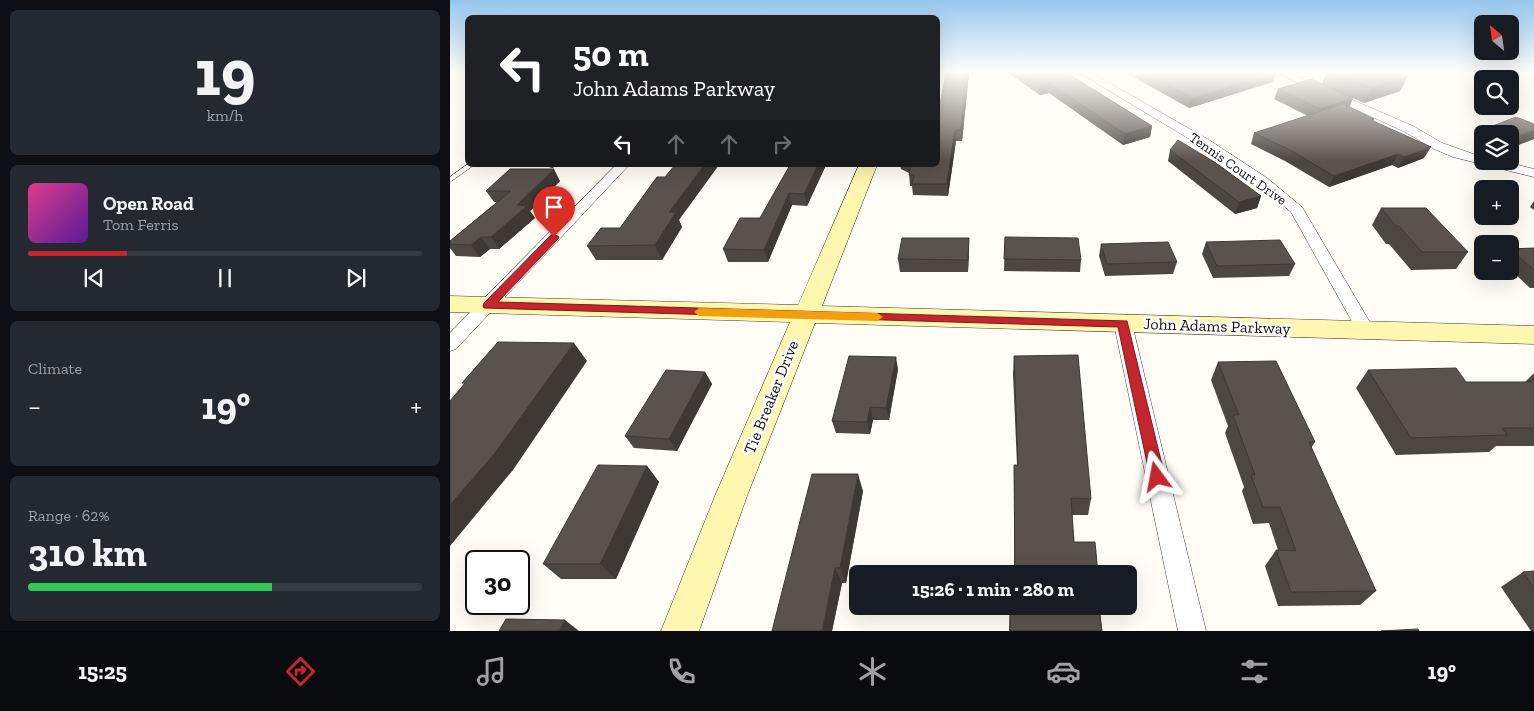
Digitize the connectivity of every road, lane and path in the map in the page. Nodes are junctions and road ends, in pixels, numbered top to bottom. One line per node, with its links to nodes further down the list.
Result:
1 (1135, 102): 14 (street, Tennis Court Drive)
2 (1349, 102): 3 (street)
3 (1474, 158)
4 (468, 167): 9 (lane)
5 (621, 167): 11 (street)
6 (867, 167): 12 (street, Tie Breaker Drive)
7 (1519, 169): 8 (street)
8 (1534, 173)
9 (450, 180)
10 (450, 304): 11 (street, John Adams Parkway)
11 (488, 306): 12 (street, John Adams Parkway); 16 (street)
12 (804, 316): 13 (street, John Adams Parkway); 17 (street, Tie Breaker Drive)
13 (1123, 324): 14 (street, John Adams Parkway); 18 (street)
14 (1366, 330): 15 (street, John Adams Parkway)
15 (1534, 335)
16 (450, 344)
17 (680, 631)
18 (1192, 631)

